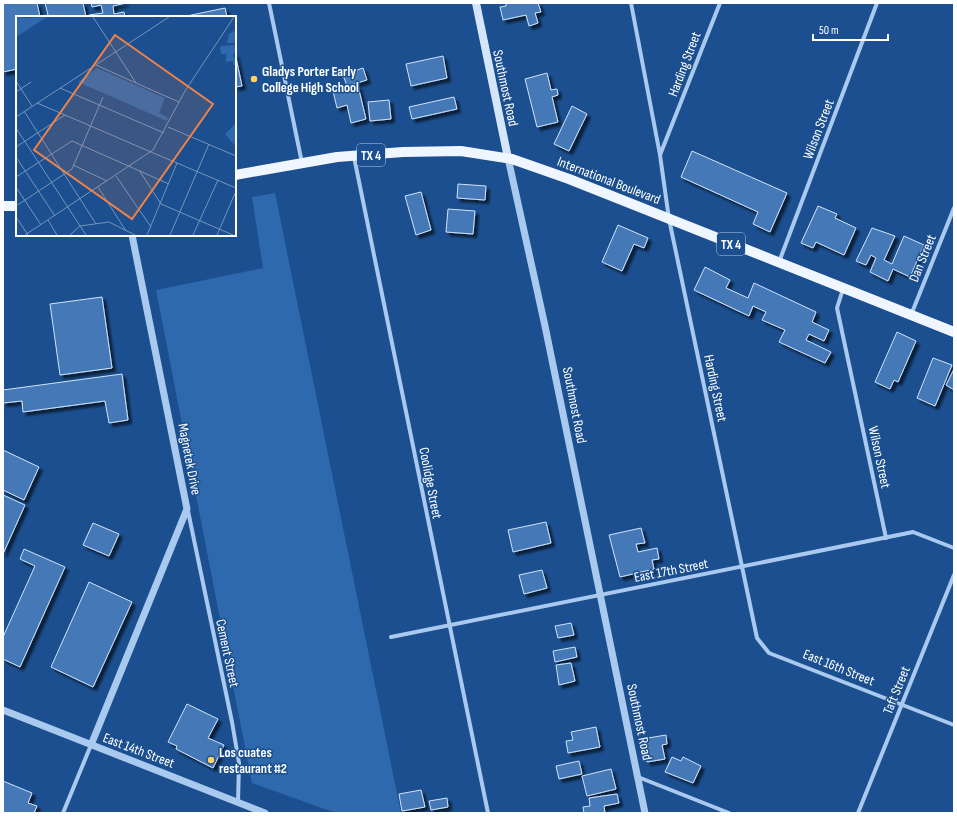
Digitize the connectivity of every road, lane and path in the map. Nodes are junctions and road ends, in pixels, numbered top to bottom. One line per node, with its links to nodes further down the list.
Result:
1 (269, 3): 9 (street)
2 (476, 3): 8 (main road, Southmost Road)
3 (631, 3): 7 (street, Harding Street)
4 (720, 3): 7 (street, Harding Street)
5 (877, 3): 16 (street, Wilson Street)
6 (354, 156): 8 (main road, International Boulevard / TX 4); 9 (main road, International Boulevard / TX 4); 26 (street, Coolidge Street)
7 (660, 156): 14 (street, Harding Street)
8 (508, 158): 14 (main road, International Boulevard / TX 4); 25 (street, Southmost Road)
9 (302, 163): 10 (main road, International Boulevard / TX 4)
10 (236, 175)
11 (3, 206): 12 (main road)
12 (16, 206)
13 (954, 208): 18 (street, Dan Street)
14 (669, 219): 16 (main road, International Boulevard / TX 4); 23 (street, Harding Street)
15 (132, 236): 20 (street, Magnetek Drive)
16 (779, 263): 17 (main road, International Boulevard / TX 4)
17 (844, 288): 18 (main road, International Boulevard / TX 4); 21 (street, Wilson Street)
18 (911, 315): 19 (main road, International Boulevard / TX 4)
19 (954, 332)
20 (187, 509): 32 (street, Magnetek Drive); 34 (street, Cement Street)
21 (886, 538): 22 (street, East 17th Street); 23 (street, East 17th Street)
22 (954, 548)
23 (742, 567): 25 (street, East 17th Street); 27 (street, Harding Street)
24 (954, 575): 29 (street, Taft Street)
25 (600, 596): 26 (street, East 17th Street); 33 (street, Southmost Road)
26 (448, 624): 28 (street, East 17th Street); 37 (street, Coolidge Street)
27 (754, 624): 29 (street, East 16th Street)
28 (390, 637)
29 (902, 704): 31 (street, East 16th Street); 40 (street, Taft Street)
30 (3, 710): 32 (street, East 14th Street)
31 (954, 725)
32 (91, 745): 34 (street, East 14th Street); 35 (street)
33 (638, 777): 38 (street, Southmost Road); 39 (street)
34 (238, 803): 36 (street, East 14th Street)
35 (63, 813)
36 (265, 813)
37 (488, 813)
38 (645, 813)
39 (729, 813)
40 (858, 813)

